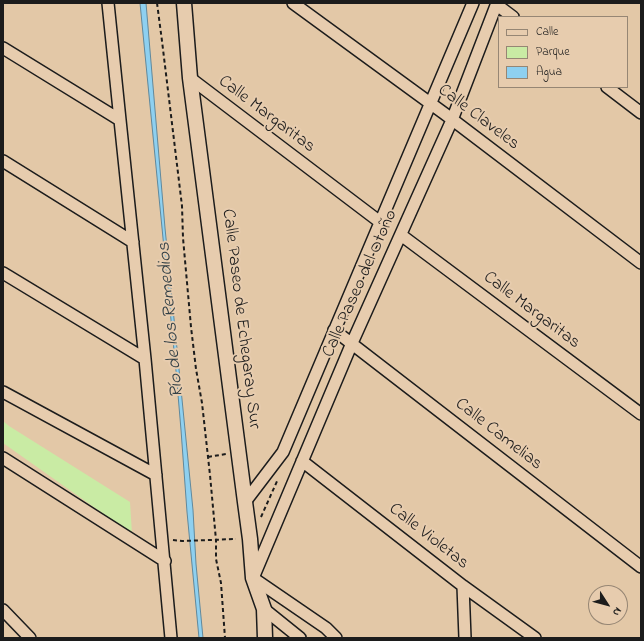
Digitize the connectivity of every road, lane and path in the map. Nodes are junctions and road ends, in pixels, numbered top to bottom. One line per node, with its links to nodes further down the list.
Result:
1 (108, 3): 13 (street)
2 (157, 3): 27 (path)
3 (184, 3): 9 (street, Calle Paseo de Echegaray Sur)
4 (293, 3): 11 (street, Calle Claveles)
5 (473, 3): 11 (street, Calle Paseo del Otoño)
6 (497, 4): 7 (street); 14 (street, Calle Paseo del Otoño)
7 (512, 16)
8 (3, 48): 13 (street)
9 (190, 78): 16 (street, Calle Margaritas); 26 (street, Calle Paseo de Echegaray Sur)
10 (607, 88): 12 (street)
11 (430, 103): 14 (street, Calle Claveles); 16 (street, Calle Paseo del Otoño)
12 (641, 113)
13 (120, 120): 18 (street)
14 (452, 120): 17 (street, Calle Paseo del Otoño); 19 (street, Calle Claveles)
15 (3, 161): 18 (street)
16 (380, 222): 21 (street, Calle Paseo del Otoño)
17 (401, 236): 22 (street, Calle Paseo del Otoño); 25 (street, Calle Margaritas)
18 (133, 242): 23 (street)
19 (641, 263)
20 (3, 274): 23 (street)
21 (334, 330): 22 (street, Calle Camelias); 31 (street, Calle Paseo del Otoño)
22 (352, 343): 29 (street, Calle Paseo del Otoño); 35 (street, Calle Camelias)
23 (145, 359): 30 (street)
24 (3, 392): 30 (street)
25 (641, 414)
26 (239, 452): 27 (path); 31 (street, Calle Paseo de Echegaray Sur)
27 (208, 457): 42 (path)
28 (3, 458): 34 (street)
29 (302, 460): 36 (street, Calle Paseo del Otoño); 37 (street, Calle Violetas)
30 (156, 475): 34 (street)
31 (244, 502): 36 (street, Calle Paseo de Echegaray Sur)
32 (169, 540): 33 (path)
33 (208, 540)
34 (165, 561): 41 (street)
35 (641, 567)
36 (253, 578): 38 (street, Calle Paseo de Echegaray Sur); 45 (street)
37 (463, 586): 46 (street); 47 (street, Calle Violetas)
38 (264, 609): 43 (street, Calle Paseo de Echegaray Sur); 44 (street)
39 (3, 610): 40 (street)
40 (30, 638)
41 (171, 638)
42 (225, 638)
43 (265, 638)
44 (300, 638)
45 (336, 638)
46 (465, 638)
47 (535, 638)

